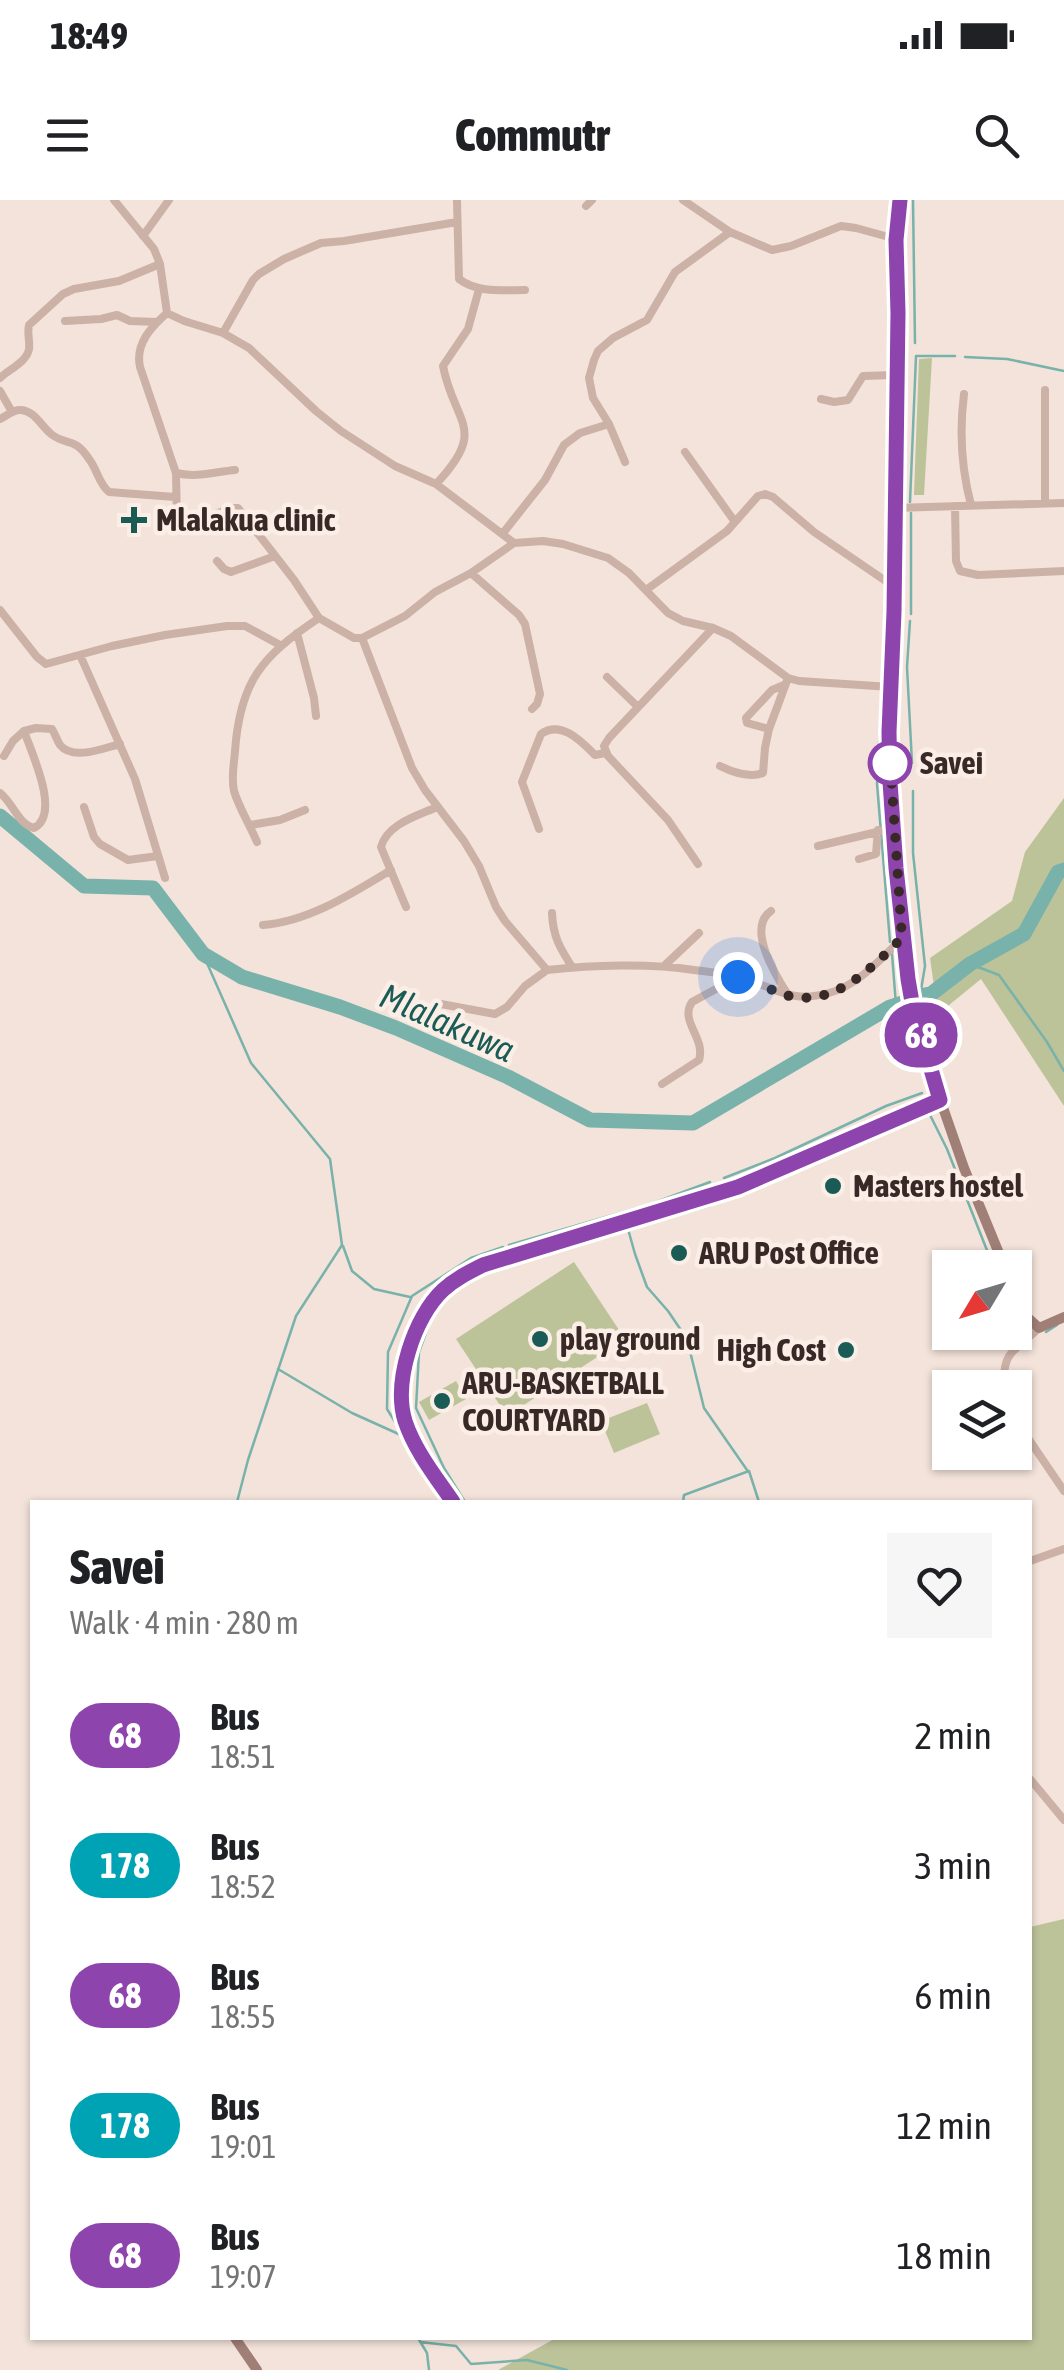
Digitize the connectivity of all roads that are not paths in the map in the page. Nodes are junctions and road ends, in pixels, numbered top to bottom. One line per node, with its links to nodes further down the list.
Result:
1 (114, 200): 8 (street)
2 (169, 200): 8 (street)
3 (457, 200): 6 (street)
4 (684, 200): 7 (street)
5 (900, 200): 9 (street)
6 (457, 222): 11 (street); 16 (street)
7 (730, 232): 9 (street); 25 (street)
8 (143, 236): 10 (street)
9 (896, 240): 17 (street)
10 (160, 264): 13 (street); 18 (street)
11 (479, 289): 12 (street); 30 (street)
12 (525, 290)
13 (167, 313): 15 (street); 16 (street)
14 (65, 322): 15 (street)
15 (157, 322): 29 (street)
16 (223, 333): 30 (street)
17 (896, 375): 22 (street); 36 (street)
18 (0, 378)
19 (0, 390): 23 (street)
20 (1045, 390): 32 (street)
21 (964, 394): 34 (street)
22 (821, 399)
23 (12, 412): 24 (street); 31 (street)
24 (0, 419)
25 (608, 424): 27 (street); 38 (street)
26 (685, 452): 37 (street)
27 (624, 462)
28 (235, 470): 29 (street)
29 (176, 472): 31 (street)
30 (436, 484): 38 (street)
31 (175, 497): 40 (street)
32 (1045, 503): 33 (street); 34 (street)
33 (1064, 504)
34 (971, 505): 35 (street)
35 (956, 506): 36 (street); 42 (street)
36 (896, 508): 44 (street)
37 (735, 522): 44 (street); 45 (street)
38 (503, 533): 39 (street)
39 (514, 544): 43 (street); 45 (street)
40 (275, 556): 41 (street); 47 (street)
41 (216, 560)
42 (1064, 571)
43 (471, 574): 50 (street); 57 (street)
44 (893, 586): 55 (street)
45 (646, 590): 48 (street)
46 (0, 610): 52 (street)
47 (319, 618): 49 (street); 50 (street)
48 (712, 628): 54 (street); 56 (street)
49 (297, 633): 51 (street); 58 (street)
50 (362, 638): 67 (street)
51 (280, 645): 52 (street); 69 (street)
52 (80, 655): 61 (street)
53 (607, 678): 56 (street)
54 (786, 682): 55 (street); 59 (street); 59 (street)
55 (890, 686): 70 (street)
56 (638, 707): 62 (street)
57 (532, 710)
58 (316, 716)
59 (770, 729): 64 (street)
60 (24, 731): 61 (street); 63 (street); 65 (street)
61 (120, 744): 75 (street)
62 (605, 753): 71 (street); 77 (street)
63 (4, 756)
64 (720, 766)
65 (0, 793)
66 (84, 807): 75 (street)
67 (437, 808): 78 (street); 88 (street)
68 (305, 810): 69 (street)
69 (250, 825): 73 (street)
70 (894, 828): 72 (street); 85 (street)
71 (539, 829)
72 (878, 830): 74 (street); 76 (street)
73 (257, 842)
74 (818, 846)
75 (158, 856): 79 (street)
76 (858, 859)
77 (698, 864)
78 (391, 870): 80 (street); 83 (street)
79 (165, 878)
80 (406, 906)
81 (771, 911): 90 (street)
82 (552, 913): 87 (street)
83 (263, 925)
84 (699, 933): 86 (street)
85 (902, 938): 90 (street); 93 (street)
86 (664, 966): 87 (street); 89 (street)
87 (572, 967): 88 (street)
88 (547, 970): 91 (street)
89 (738, 977): 90 (street); 92 (street)
90 (788, 996)
91 (441, 1004)
92 (662, 1084)
93 (940, 1100): 94 (street); 101 (street)
94 (998, 1250)
95 (1064, 1317): 97 (street)
96 (1032, 1322): 97 (street)
97 (1038, 1328): 98 (street)
98 (1004, 1370)
99 (1032, 1444): 100 (street)
100 (1064, 1490)
101 (452, 1500)
102 (1064, 1549): 103 (street)
103 (1032, 1559)
104 (1032, 1781): 105 (street)
105 (1064, 1820)
106 (236, 2340): 107 (street)
107 (257, 2370)

